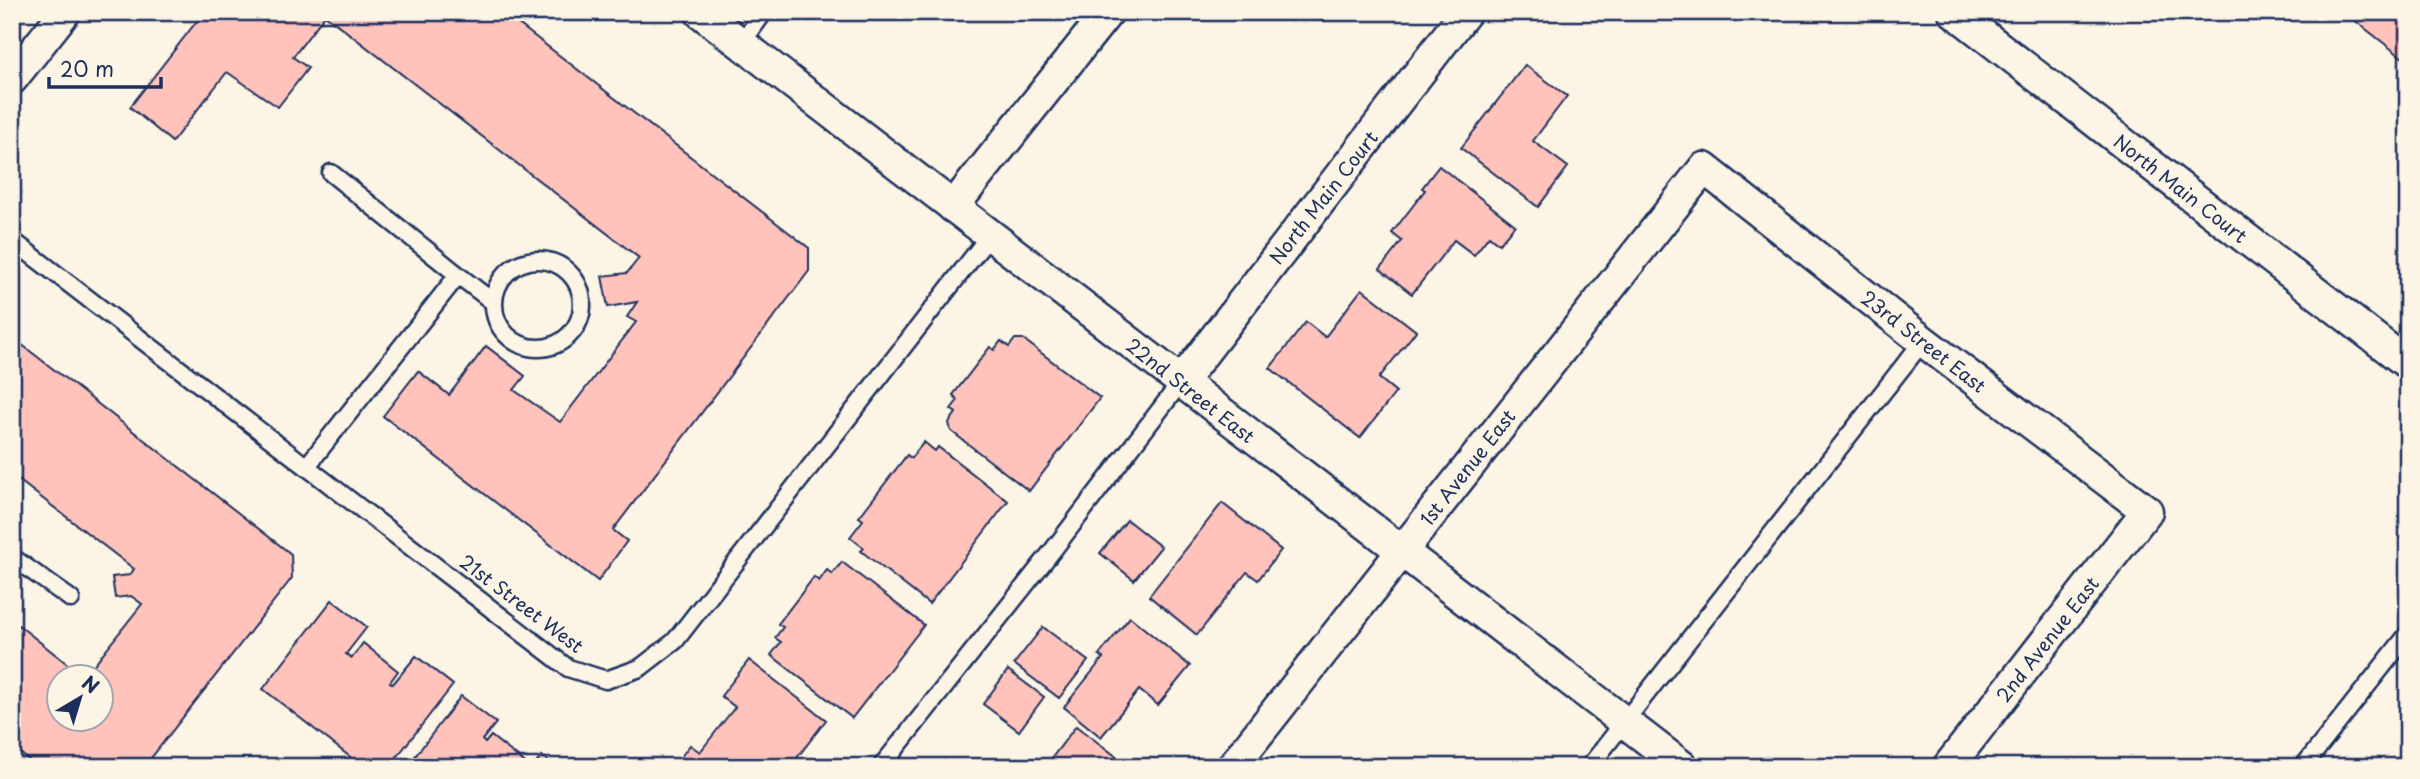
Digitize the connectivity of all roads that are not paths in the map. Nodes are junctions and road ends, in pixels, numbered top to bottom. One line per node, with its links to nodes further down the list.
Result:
1 (65, 12): 8 (street)
2 (700, 12): 7 (street, 22nd Street East)
3 (764, 12): 7 (lane)
4 (1108, 12): 11 (street)
5 (1466, 12): 18 (street, North Main Court)
6 (1954, 12): 17 (street, North Main Court)
7 (741, 44): 11 (street, 22nd Street East)
8 (12, 79)
9 (1704, 168): 16 (street, 23rd Street East); 21 (street, 1st Avenue East)
10 (331, 173): 14 (lane)
11 (953, 207): 12 (street, 22nd Street East)
12 (990, 235): 18 (street, 22nd Street East); 19 (lane, 21st Street West)
13 (12, 240): 19 (lane, 21st Street West)
14 (458, 275): 15 (lane); 19 (lane)
15 (493, 302): 15 (lane)
16 (1923, 341): 20 (street, 23rd Street East); 25 (lane)
17 (2408, 364)
18 (1181, 382): 21 (street, 22nd Street East); 26 (lane)
19 (307, 466)
20 (2147, 511): 30 (street, 2nd Avenue East)
21 (1401, 550): 25 (street, 22nd Street East); 27 (street, 1st Avenue East)
22 (12, 557): 23 (lane)
23 (71, 599)
24 (2408, 634): 31 (lane)
25 (1624, 721): 28 (lane); 29 (street, 22nd Street East)
26 (881, 767)
27 (1232, 767)
28 (1589, 767)
29 (1683, 767)
30 (1948, 767)
31 (2303, 767)

